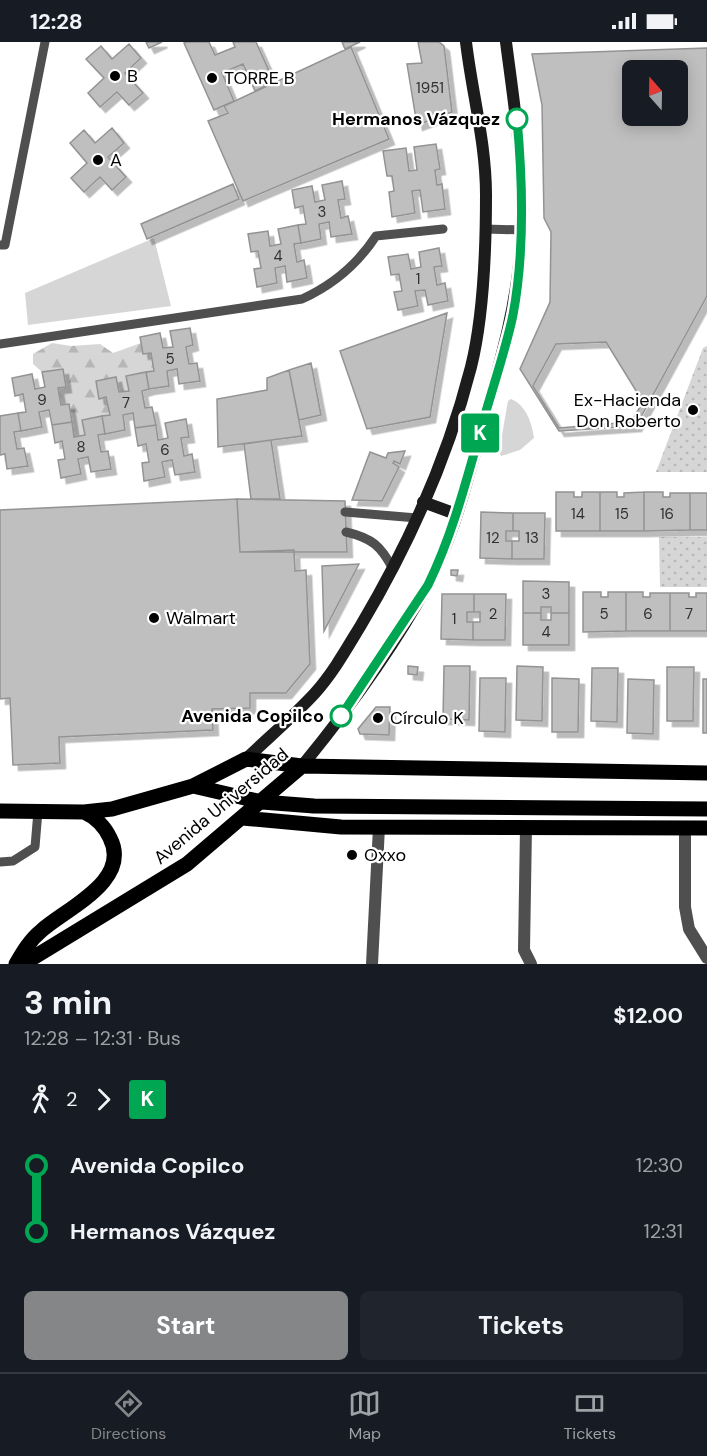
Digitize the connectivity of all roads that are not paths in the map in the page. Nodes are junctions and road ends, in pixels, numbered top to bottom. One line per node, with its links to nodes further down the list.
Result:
1 (45, 42): 7 (lane)
2 (466, 42): 5 (main road, Avenida Universidad)
3 (506, 42): 6 (main road, Avenida Universidad)
4 (443, 229): 8 (lane)
5 (485, 229): 6 (lane); 9 (main road, Avenida Universidad)
6 (522, 230): 11 (main road, Avenida Universidad)
7 (0, 245)
8 (0, 344)
9 (423, 502): 11 (main road); 12 (main road, Avenida Universidad)
10 (345, 512): 12 (lane)
11 (456, 514): 16 (main road, Avenida Universidad)
12 (417, 518): 14 (main road, Avenida Universidad)
13 (346, 532): 14 (lane)
14 (393, 569): 15 (main road, Avenida Universidad)
15 (246, 759): 16 (main road); 18 (main road)
16 (302, 766): 17 (main road); 19 (main road, Avenida Universidad)
17 (707, 773)
18 (193, 786): 19 (main road); 23 (main road)
19 (262, 802): 20 (main road); 24 (main road, Avenida Universidad)
20 (707, 809)
21 (38, 811): 22 (main road); 23 (main road); 29 (lane)
22 (0, 812)
23 (84, 812): 31 (main road)
24 (242, 818): 25 (main road); 32 (main road, Avenida Universidad)
25 (379, 827): 26 (main road); 33 (street)
26 (526, 827): 27 (main road); 34 (street)
27 (685, 828): 28 (main road); 30 (street)
28 (707, 828)
29 (0, 862)
30 (707, 958)
31 (16, 964)
32 (22, 964)
33 (372, 964)
34 (531, 964)

